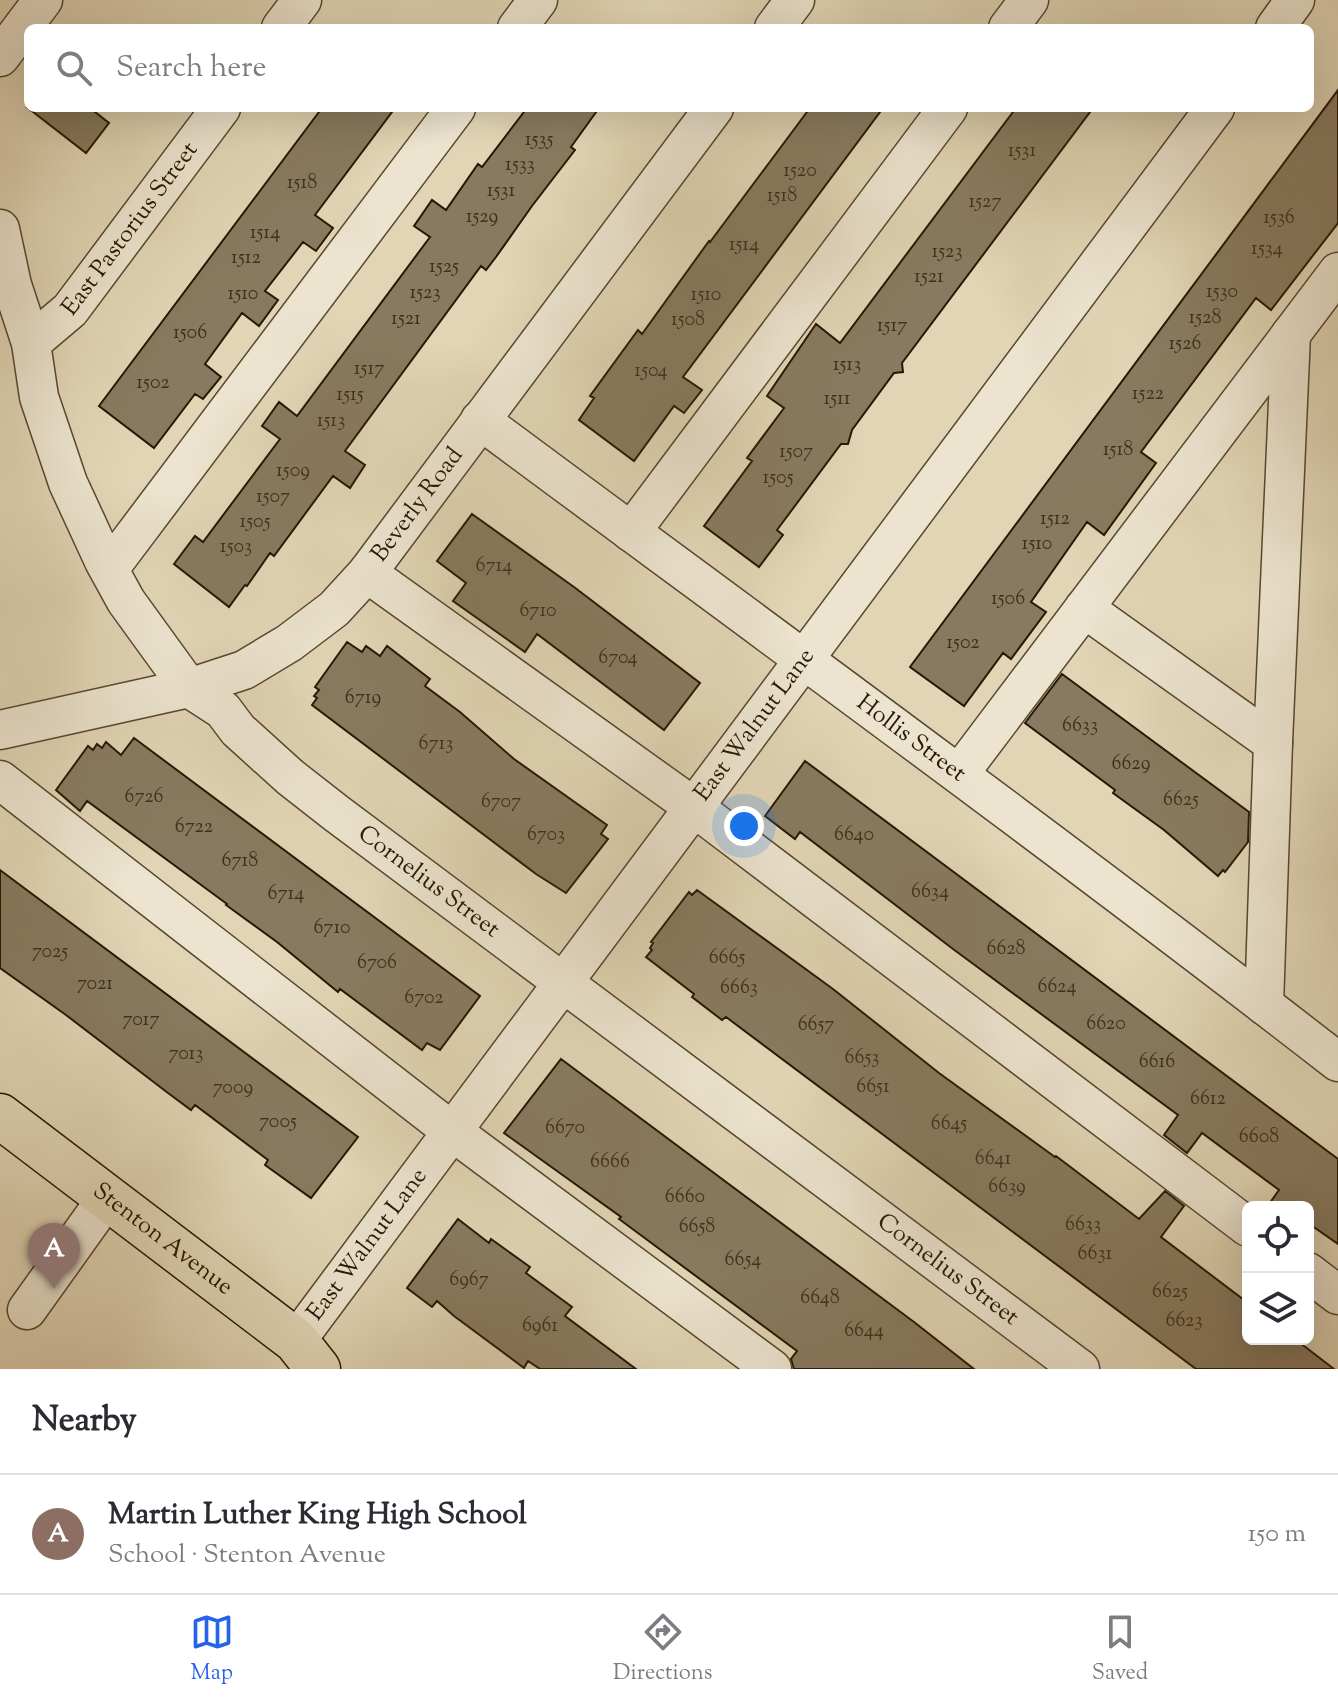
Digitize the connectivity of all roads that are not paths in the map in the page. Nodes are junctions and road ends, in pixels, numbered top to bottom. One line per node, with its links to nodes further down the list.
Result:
1 (43, 0): 7 (street)
2 (302, 0): 8 (street)
3 (538, 0): 9 (street)
4 (795, 0): 10 (street)
5 (1029, 0): 11 (street)
6 (1295, 0): 12 (street)
7 (25, 24)
8 (284, 24)
9 (520, 24)
10 (777, 24)
11 (1011, 24)
12 (1278, 24)
13 (24, 25): 14 (street)
14 (0, 57)
15 (218, 112): 23 (street, East Pastorius Street)
16 (453, 112): 26 (street)
17 (711, 112): 24 (street, Beverly Road)
18 (945, 112): 25 (street)
19 (1212, 112): 29 (street, East Walnut Lane)
20 (0, 229): 23 (street, Cornelius Street)
21 (1338, 272): 22 (street)
22 (1291, 334): 28 (street); 32 (street)
23 (31, 343): 26 (street, Cornelius Street)
24 (480, 420): 25 (street, Hollis Street); 27 (street, Beverly Road)
25 (631, 532): 29 (street, Hollis Street)
26 (109, 569): 30 (street, Cornelius Street)
27 (367, 573): 30 (street, Beverly Road); 35 (street)
28 (1084, 608): 32 (street); 33 (street)
29 (804, 660): 33 (street, Hollis Street); 35 (street, East Walnut Lane)
30 (189, 688): 31 (street, Beverly Road); 36 (street, Cornelius Street)
31 (0, 730)
32 (1273, 743): 37 (street)
33 (959, 774): 37 (street, Hollis Street)
34 (0, 780): 40 (street)
35 (695, 808): 36 (street, East Walnut Lane); 42 (street)
36 (563, 983): 40 (street, East Walnut Lane); 48 (street, Cornelius Street)
37 (1264, 1005): 38 (street, Hollis Street)
38 (1338, 1062)
39 (0, 1116): 41 (main road, Stenton Avenue)
40 (453, 1132): 46 (street, East Walnut Lane); 47 (street)
41 (107, 1198): 45 (street); 46 (main road, Stenton Avenue)
42 (1242, 1222)
43 (1309, 1273): 44 (street)
44 (1338, 1295)
45 (27, 1310)
46 (307, 1355)
47 (772, 1369)
48 (1080, 1369)

